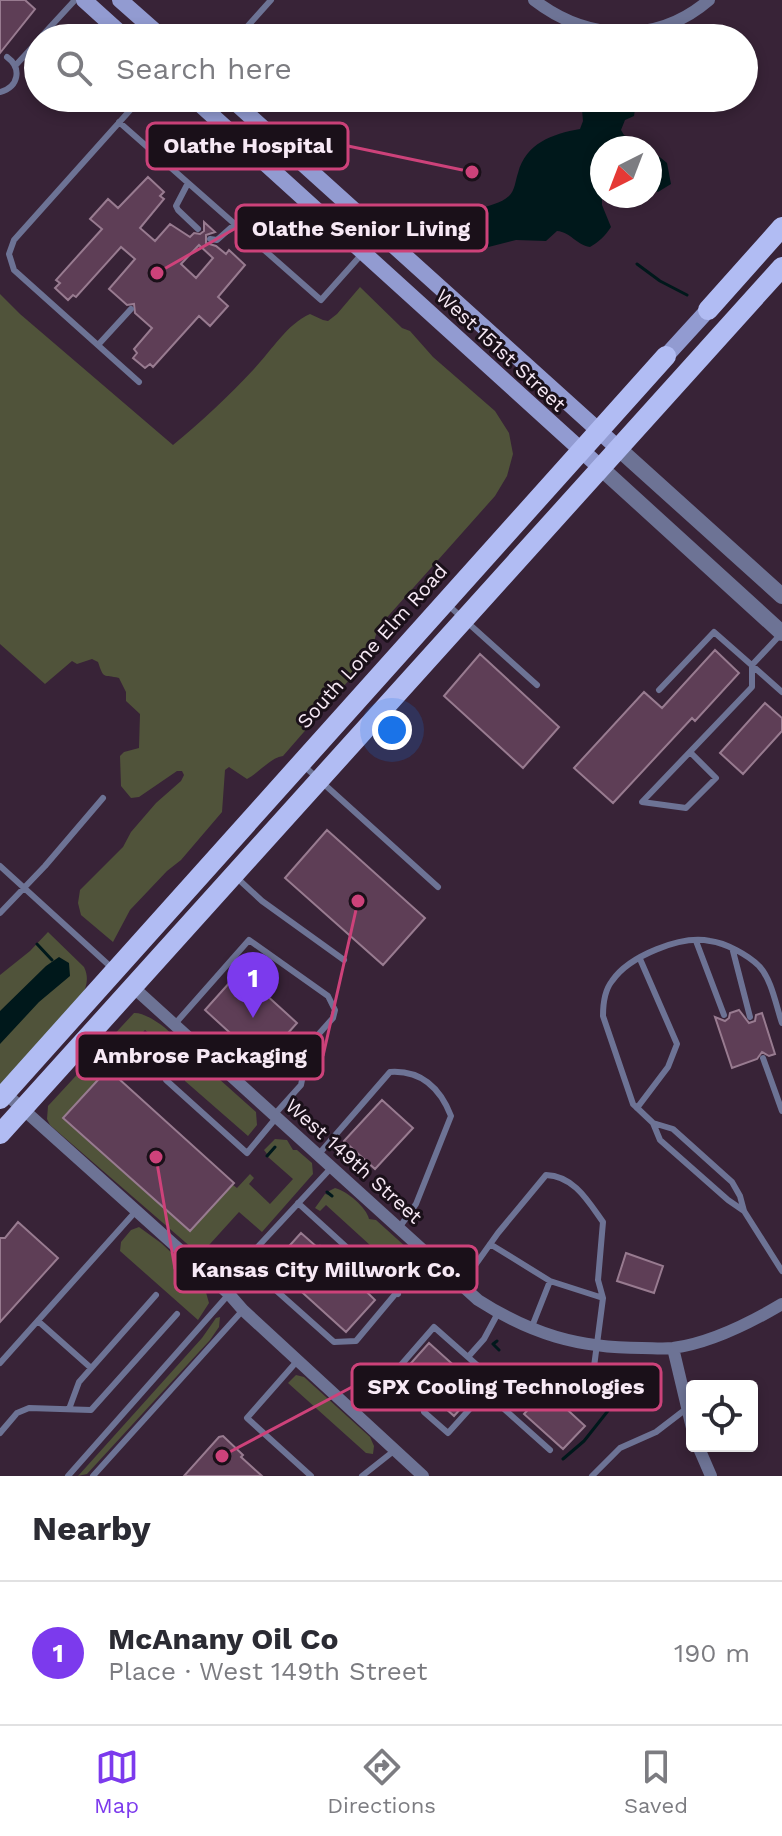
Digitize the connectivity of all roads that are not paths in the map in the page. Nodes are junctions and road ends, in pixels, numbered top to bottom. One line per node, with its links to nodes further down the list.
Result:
1 (75, 0): 7 (lane)
2 (84, 0): 8 (main road)
3 (120, 0): 9 (main road)
4 (271, 0): 10 (lane)
5 (534, 0): 11 (street)
6 (709, 0): 12 (street)
7 (53, 24)
8 (111, 24)
9 (147, 24)
10 (250, 24)
11 (573, 24)
12 (670, 24)
13 (24, 56): 15 (lane)
14 (7, 57): 15 (lane)
15 (15, 66): 16 (lane)
16 (0, 92)
17 (128, 112): 20 (lane)
18 (209, 112): 26 (main road, West 151st Street)
19 (246, 112): 33 (main road, West 151st Street)
20 (119, 122): 21 (lane); 30 (lane)
21 (188, 183): 22 (lane); 24 (lane)
22 (235, 224): 25 (lane); 26 (lane)
23 (782, 227): 29 (main road, South Lone Elm Road)
24 (198, 229)
25 (210, 239)
26 (365, 252): 35 (main road, West 151st Street)
27 (782, 267): 34 (main road)
28 (131, 309): 30 (lane)
29 (708, 310): 31 (main road, South Lone Elm Road)
30 (98, 345): 32 (lane)
31 (666, 356): 33 (main road, South Lone Elm Road)
32 (139, 382)
33 (599, 430): 34 (main road, West 151st Street); 35 (main road, South Lone Elm Road)
34 (619, 449): 36 (main road); 37 (street, West 151st Street)
35 (580, 450): 36 (main road, West 151st Street); 38 (main road, South Lone Elm Road)
36 (602, 469): 39 (main road); 40 (street, West 151st Street)
37 (782, 596)
38 (445, 602): 39 (lane); 46 (main road, South Lone Elm Road)
39 (465, 621): 42 (lane); 47 (main road)
40 (782, 633): 41 (lane)
41 (752, 665): 43 (lane); 44 (lane); 45 (lane)
42 (537, 685)
43 (659, 690)
44 (782, 692)
45 (690, 752): 45 (lane)
46 (300, 762): 47 (lane); 58 (main road, South Lone Elm Road)
47 (319, 781): 50 (main road); 52 (lane)
48 (103, 798): 51 (lane)
49 (0, 866): 51 (lane)
50 (234, 875): 57 (lane); 59 (main road)
51 (24, 887): 53 (lane); 58 (lane)
52 (438, 887)
53 (0, 913)
54 (696, 941): 55 (lane); 56 (lane); 60 (lane)
55 (733, 950): 61 (lane); 62 (lane)
56 (640, 959): 67 (lane); 67 (lane)
57 (344, 960)
58 (115, 970): 66 (main road, South Lone Elm Road)
59 (133, 987): 63 (street, West 149th Street); 68 (main road)
60 (724, 1015)
61 (750, 1017)
62 (782, 1023)
63 (174, 1025): 64 (street, West 149th Street); 70 (lane)
64 (197, 1046): 70 (street, West 149th Street); 70 (lane)
65 (763, 1058): 69 (lane)
66 (2, 1096): 68 (street)
67 (637, 1108): 71 (lane)
68 (22, 1110): 72 (main road); 76 (street)
69 (782, 1111)
70 (275, 1117): 73 (street, West 149th Street)
71 (653, 1123): 77 (lane); 77 (lane)
72 (0, 1134)
73 (318, 1155): 74 (street, West 149th Street); 78 (lane)
74 (332, 1167): 75 (lane); 78 (street, West 149th Street)
75 (298, 1203): 85 (lane); 85 (lane)
76 (136, 1211): 84 (street); 92 (lane)
77 (744, 1211): 81 (lane)
78 (399, 1228): 80 (street, West 149th Street)
79 (490, 1244): 82 (lane); 83 (lane); 87 (lane)
80 (428, 1255): 83 (street, West 149th Street); 85 (lane)
81 (782, 1271)
82 (550, 1281): 87 (lane); 93 (lane)
83 (461, 1285): 90 (street, West 149th Street)
84 (229, 1294): 89 (street); 109 (lane)
85 (398, 1294)
86 (156, 1295): 99 (lane)
87 (603, 1298): 94 (lane)
88 (782, 1304): 95 (street, West 149th Street)
89 (243, 1310): 97 (street); 110 (lane)
90 (498, 1313): 93 (street, West 149th Street); 96 (lane)
91 (177, 1314): 101 (lane)
92 (38, 1321): 98 (lane); 99 (lane)
93 (531, 1329): 94 (street, West 149th Street)
94 (597, 1346): 95 (street, West 149th Street); 106 (lane)
95 (673, 1348): 102 (street)
96 (468, 1357): 100 (lane); 103 (lane)
97 (298, 1360): 105 (street); 111 (lane)
98 (0, 1363)
99 (91, 1368): 101 (lane)
100 (407, 1399)
101 (69, 1409): 104 (lane)
102 (686, 1409): 113 (lane)
103 (424, 1412)
104 (0, 1433)
105 (395, 1450): 108 (lane); 112 (street)
106 (550, 1450)
107 (701, 1452): 114 (street)
108 (365, 1475)
109 (68, 1476)
110 (93, 1476)
111 (311, 1476)
112 (423, 1476)
113 (592, 1476)
114 (711, 1476)

